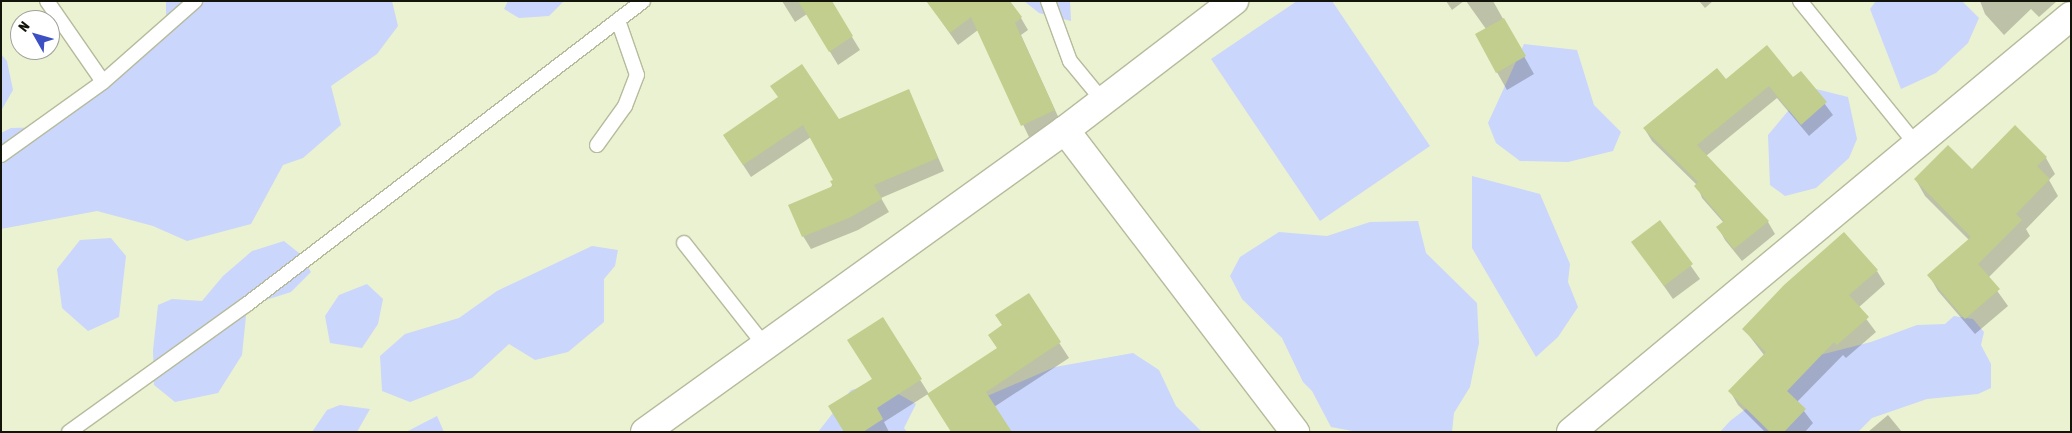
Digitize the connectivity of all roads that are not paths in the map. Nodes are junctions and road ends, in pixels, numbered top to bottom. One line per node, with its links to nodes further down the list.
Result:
1 (47, 1): 9 (lane)
2 (195, 1): 9 (lane)
3 (642, 1): 8 (lane)
4 (1048, 1): 10 (lane)
5 (1234, 1): 10 (street)
6 (1800, 1): 12 (lane)
7 (2071, 16): 12 (street)
8 (618, 20): 13 (lane); 17 (lane)
9 (103, 82): 14 (lane)
10 (1103, 101): 11 (street)
11 (1065, 130): 16 (street); 19 (street)
12 (1916, 144): 20 (street)
13 (597, 145)
14 (1, 156)
15 (684, 243): 16 (lane)
16 (765, 346): 18 (street)
17 (69, 432)
18 (645, 432)
19 (1295, 432)
20 (1571, 432)

